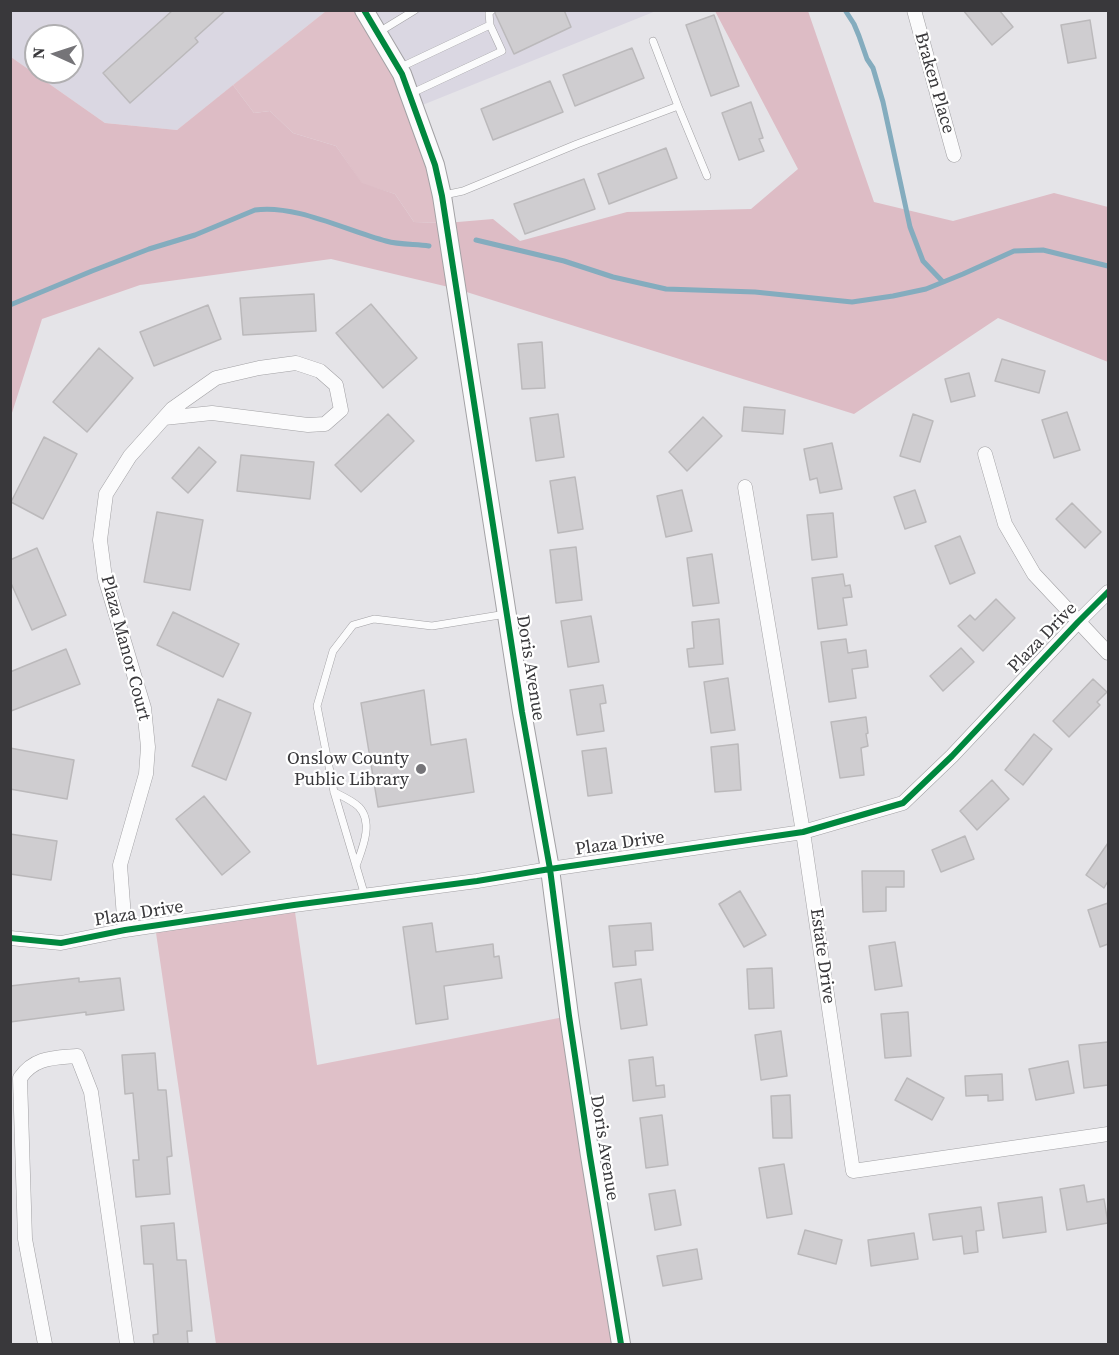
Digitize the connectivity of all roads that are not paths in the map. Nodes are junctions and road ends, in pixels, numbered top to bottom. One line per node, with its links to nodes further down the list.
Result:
1 (364, 10): 6 (street, Doris Avenue)
2 (415, 10): 6 (lane)
3 (492, 10): 5 (lane)
4 (914, 10): 11 (street, Braken Place)
5 (490, 25): 8 (lane); 9 (lane)
6 (377, 33): 8 (street, Doris Avenue)
7 (653, 41): 10 (lane)
8 (399, 68): 9 (street, Doris Avenue)
9 (410, 94): 13 (street, Doris Avenue)
10 (678, 106): 12 (lane); 13 (lane)
11 (954, 155)
12 (707, 176)
13 (442, 196): 18 (street, Doris Avenue)
14 (164, 418): 14 (street, Plaza Manor Court); 26 (street, Plaza Manor Court)
15 (985, 454): 19 (street)
16 (745, 488): 22 (street, Estate Drive)
17 (1108, 592): 19 (street, Plaza Drive)
18 (507, 614): 21 (lane); 24 (street, Doris Avenue)
19 (1078, 622): 20 (street); 22 (street, Plaza Drive)
20 (1108, 653)
21 (334, 792): 23 (lane); 23 (lane)
22 (803, 832): 24 (street, Plaza Drive); 28 (street, Estate Drive)
23 (356, 866): 25 (lane)
24 (550, 869): 25 (street, Plaza Drive); 31 (street, Doris Avenue)
25 (365, 896): 26 (street, Plaza Drive)
26 (125, 930): 27 (street, Plaza Drive)
27 (10, 938)
28 (1108, 1134)
29 (45, 1344): 30 (street)
30 (127, 1344)
31 (621, 1344)

